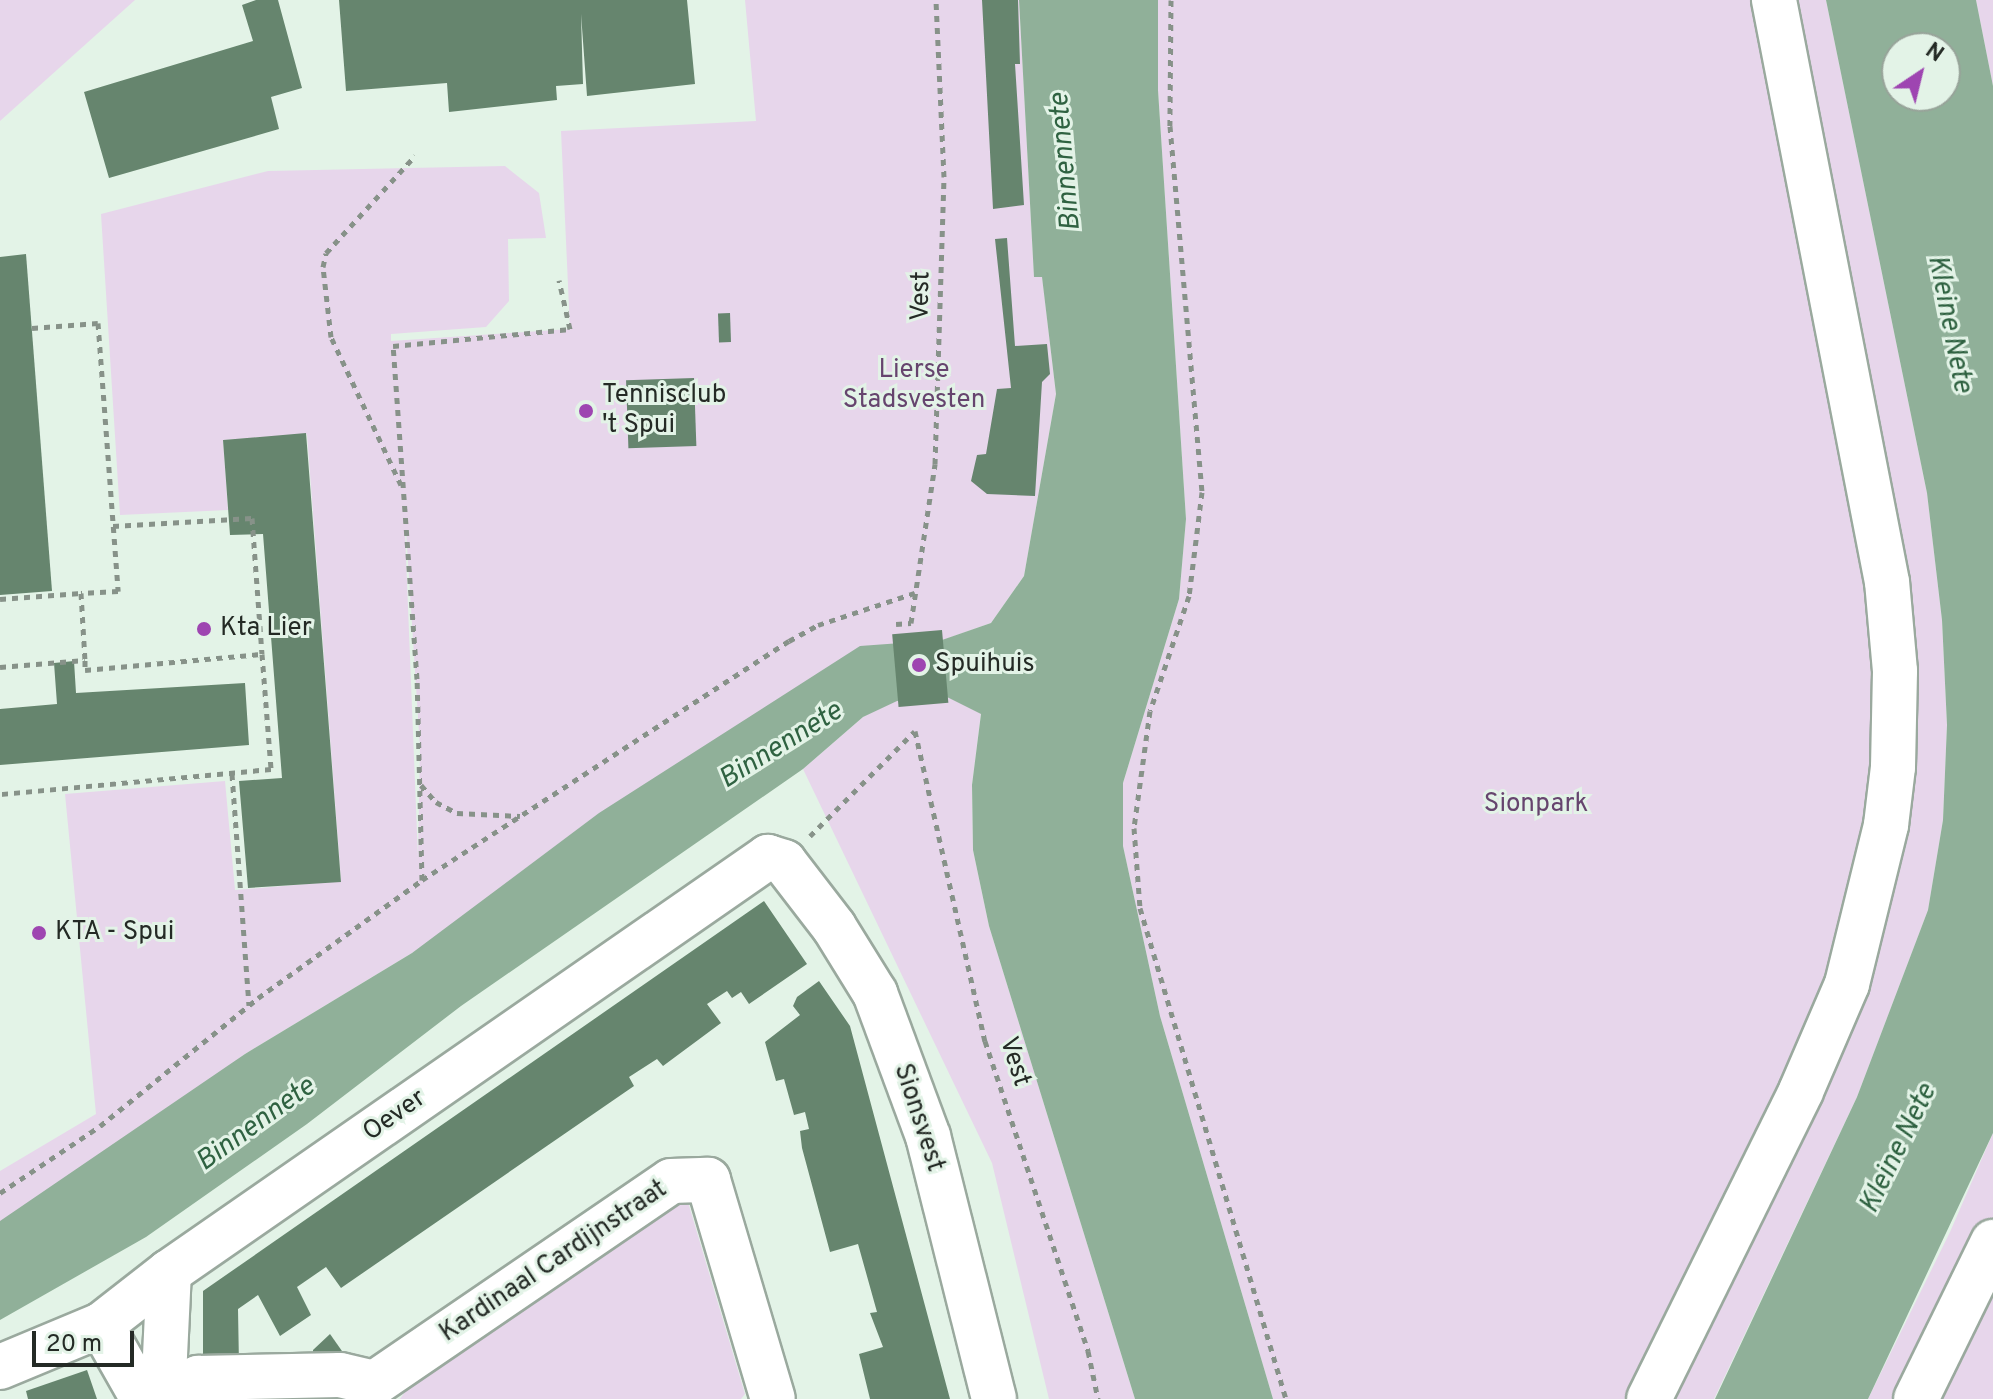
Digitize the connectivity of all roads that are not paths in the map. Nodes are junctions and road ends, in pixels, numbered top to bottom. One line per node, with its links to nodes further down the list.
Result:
1 (1774, 0): 13 (street)
2 (784, 862): 4 (street, Oever); 12 (street, Sionsvest)
3 (1993, 1242): 14 (street)
4 (169, 1272): 5 (street, Oever); 9 (street)
5 (101, 1325): 6 (street, Oever); 8 (street)
6 (0, 1367)
7 (375, 1391): 10 (street, Kardinaal Cardijnstraat); 11 (street, Kardinaal Cardijnstraat)
8 (143, 1399)
9 (158, 1399)
10 (173, 1399)
11 (773, 1399)
12 (994, 1399)
13 (1649, 1399)
14 (1916, 1399)

